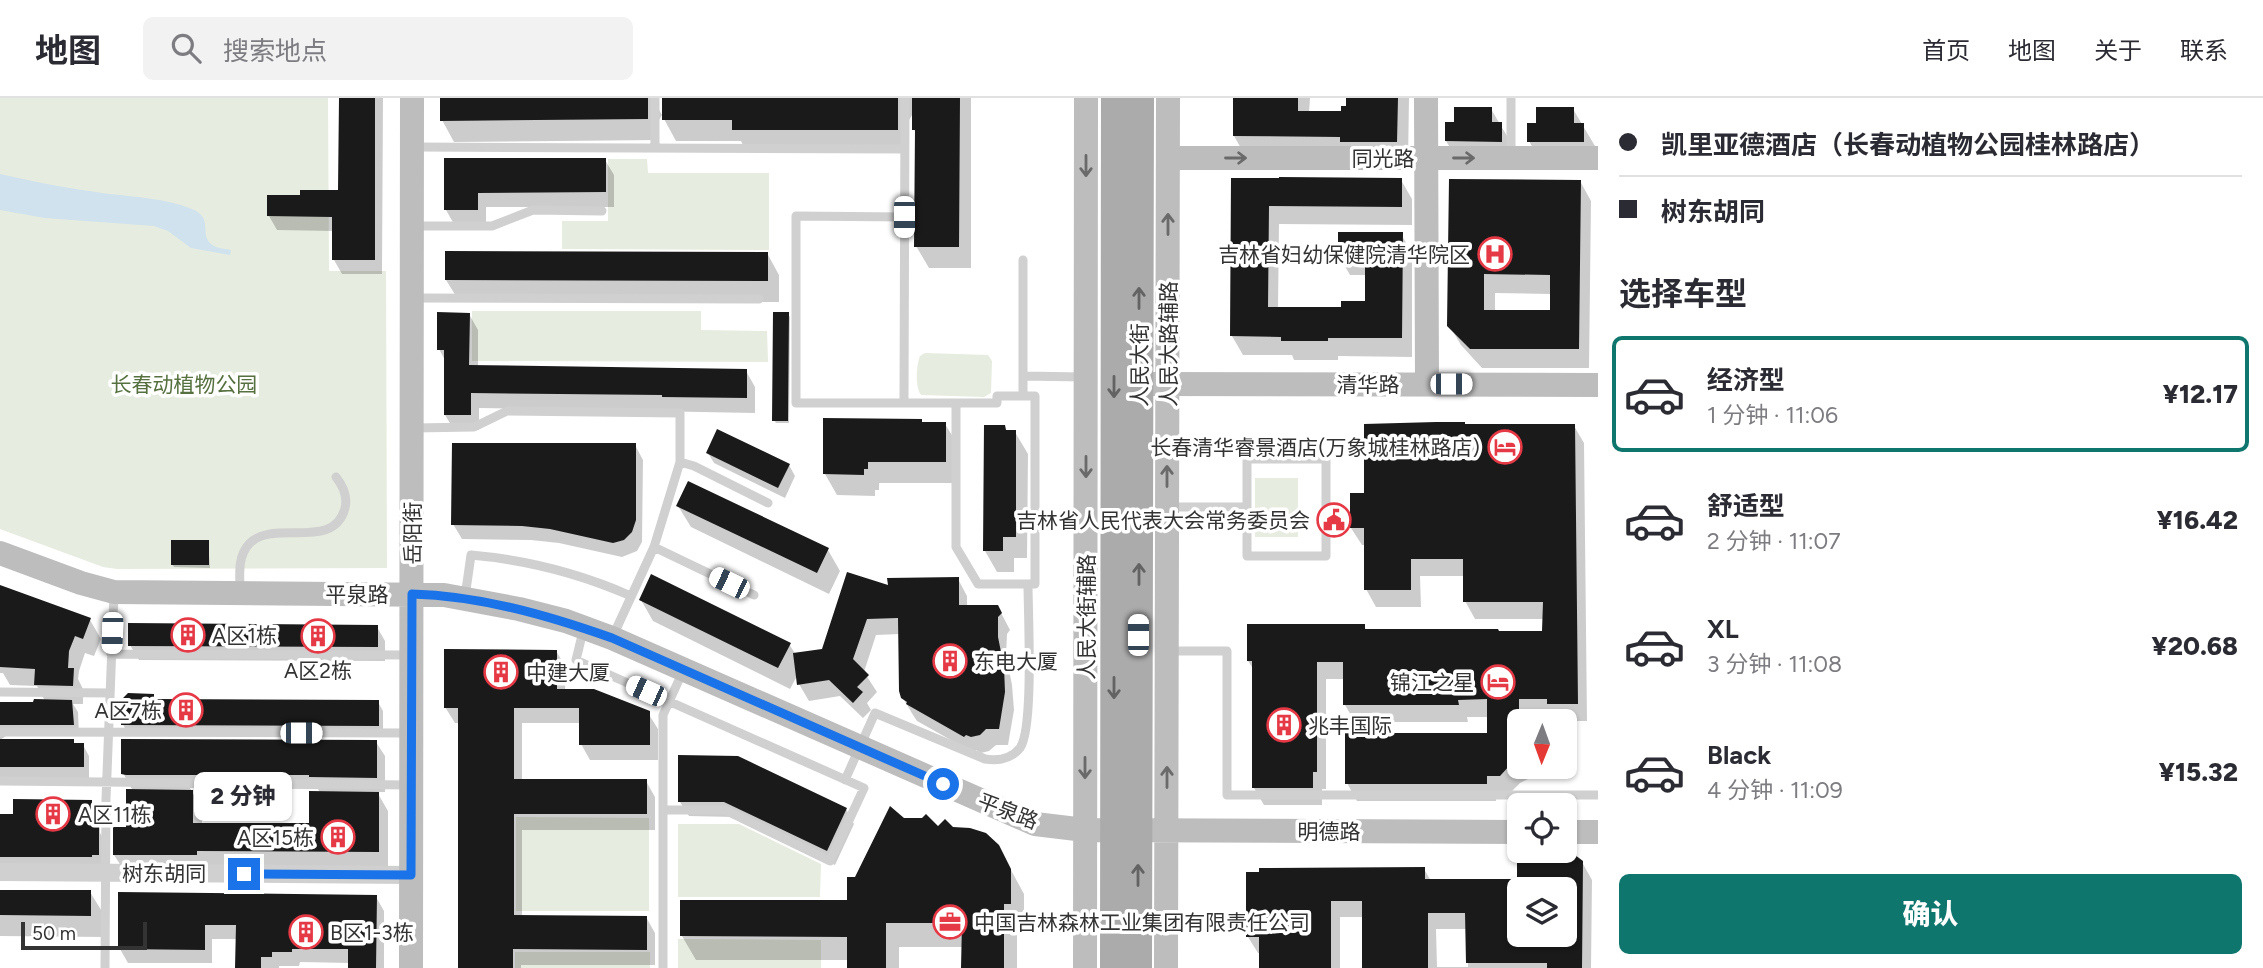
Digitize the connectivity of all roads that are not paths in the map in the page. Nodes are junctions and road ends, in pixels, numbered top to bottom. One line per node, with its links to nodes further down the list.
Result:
1 (412, 98): 10 (street, 岳阳街)
2 (655, 98): 11 (lane)
3 (905, 98): 12 (lane)
4 (1086, 98): 24 (street, 人民大街辅路, one-way to 24)
5 (1115, 98): 67 (main road, 人民大街, one-way to 67)
6 (1140, 98): 25 (main road, 人民大街, one-way to 6)
7 (1168, 98): 13 (street, 人民大路辅路)
8 (1426, 98): 14 (street)
9 (1511, 98): 15 (lane)
10 (412, 147): 11 (lane); 19 (street, 岳阳街)
11 (655, 148): 12 (lane)
12 (905, 149): 18 (lane)
13 (1168, 158): 14 (street, 同光路, one-way to 14); 26 (street, 人民大路辅路, one-way to 13)
14 (1426, 158): 15 (street, 同光路, one-way to 15); 27 (street)
15 (1511, 158): 16 (street, 同光路)
16 (1598, 158)
17 (602, 211): 19 (lane)
18 (904, 217): 30 (lane); 30 (lane)
19 (412, 226): 21 (street, 岳阳街)
20 (1023, 260): 23 (lane)
21 (412, 298): 22 (lane); 32 (street, 岳阳街)
22 (759, 299)
23 (1023, 376): 24 (lane); 29 (lane)
24 (1086, 377): 66 (street, 人民大街辅路, one-way to 66)
25 (1139, 384): 26 (street, 清华路); 67 (main road, 人民大街, one-way to 25)
26 (1167, 384): 27 (street, 清华路); 36 (street, 人民大路辅路, one-way to 26)
27 (1427, 384): 28 (street, 清华路)
28 (1598, 385)
29 (1023, 396): 31 (lane); 40 (lane)
30 (904, 403): 31 (lane)
31 (956, 403): 40 (lane)
32 (412, 428): 33 (lane); 43 (street, 岳阳街)
33 (680, 462): 35 (lane); 38 (lane)
34 (336, 477): 42 (lane)
35 (768, 503)
36 (1167, 507): 37 (lane); 49 (street, 人民大路辅路)
37 (1247, 507): 37 (lane)
38 (654, 547): 44 (lane); 45 (lane)
39 (0, 553): 41 (street, 平泉路)
40 (1028, 584): 59 (lane)
41 (114, 592): 42 (street, 平泉路); 50 (lane)
42 (240, 594): 43 (street, 平泉路)
43 (412, 594): 46 (street, 平泉路); 51 (street, 岳阳街)
44 (754, 595)
45 (631, 596): 46 (lane); 48 (lane)
46 (464, 598): 47 (street, 平泉路)
47 (584, 628): 48 (street, 平泉路); 55 (lane)
48 (612, 638): 52 (street, 平泉路)
49 (1167, 651): 64 (lane); 68 (street, 人民大路辅路, one-way to 49)
50 (111, 654): 51 (lane); 54 (lane)
51 (412, 655): 58 (street, 岳阳街)
52 (683, 669): 55 (lane); 59 (street, 平泉路)
53 (0, 692): 54 (lane)
54 (110, 693): 57 (lane)
55 (669, 701): 60 (lane); 65 (lane)
56 (0, 732): 57 (lane)
57 (108, 732): 58 (lane); 62 (lane)
58 (411, 733): 63 (street, 岳阳街)
59 (859, 747): 60 (lane); 66 (street, 平泉路)
60 (845, 780): 65 (lane)
61 (0, 781): 62 (lane)
62 (106, 782): 63 (lane); 73 (lane)
63 (411, 785): 74 (street, 岳阳街)
64 (1598, 795)
65 (663, 810): 77 (lane)
66 (1085, 830): 67 (street, 平泉路); 78 (street, 人民大街辅路)
67 (1126, 830): 68 (street, 明德路); 79 (main road, 人民大街); 80 (main road, 人民大街, one-way to 67)
68 (1167, 831): 69 (street, 明德路); 81 (street, 人民大路辅路)
69 (1507, 832)
70 (1577, 832): 71 (street)
71 (1598, 832)
72 (0, 872): 73 (street, 树东胡同)
73 (105, 873): 74 (street, 树东胡同); 75 (lane)
74 (411, 875): 76 (street, 岳阳街)
75 (105, 968)
76 (411, 968)
77 (663, 968)
78 (1085, 968)
79 (1114, 968)
80 (1138, 968)
81 (1167, 968)

